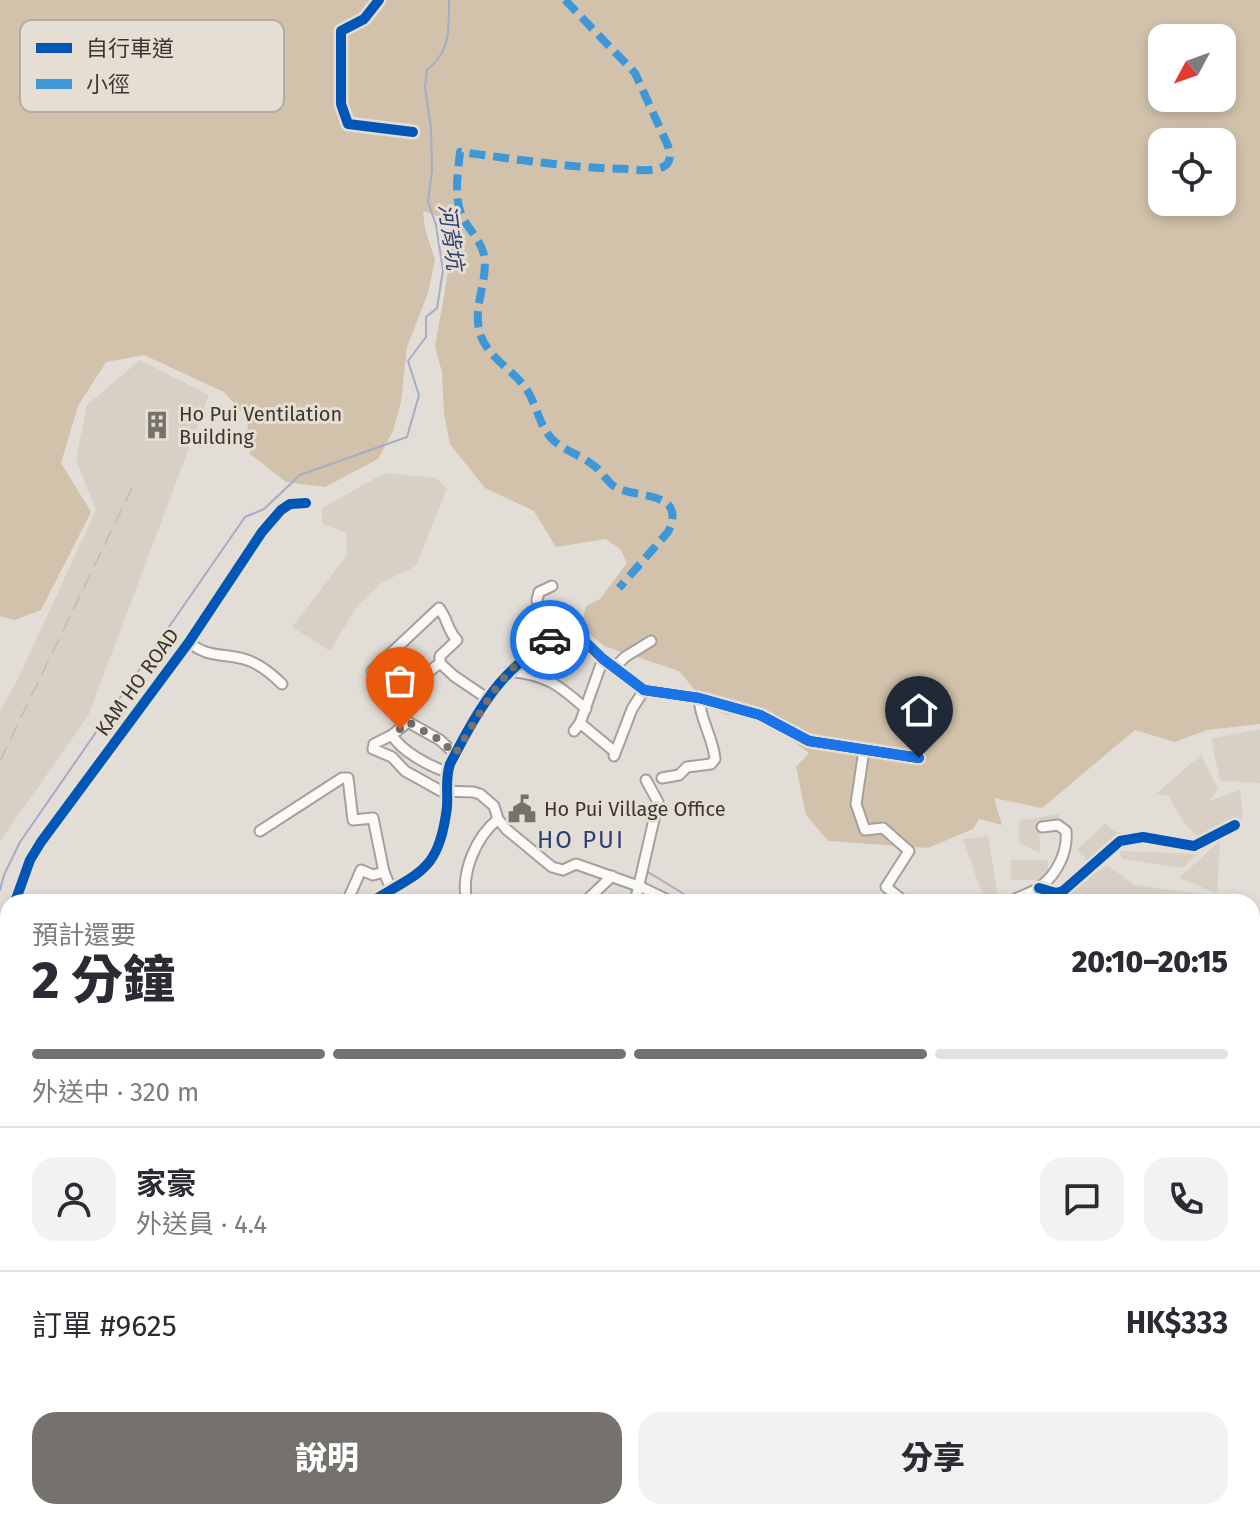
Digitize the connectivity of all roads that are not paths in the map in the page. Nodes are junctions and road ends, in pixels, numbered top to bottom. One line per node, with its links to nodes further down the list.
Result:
1 (306, 503): 5 (street, KAM HO ROAD)
2 (552, 586): 3 (street)
3 (546, 641): 6 (street); 9 (street)
4 (651, 641): 8 (street)
5 (189, 642): 10 (street); 34 (street, KAM HO ROAD)
6 (603, 659): 8 (street); 15 (street)
7 (440, 663): 13 (street); 13 (street); 14 (street)
8 (614, 668): 11 (street)
9 (509, 671): 14 (street); 15 (street)
10 (282, 684)
11 (644, 690): 12 (street); 15 (street)
12 (699, 698): 18 (street); 22 (street)
13 (395, 699): 16 (street)
14 (488, 699): 19 (street)
15 (586, 709)
16 (408, 722): 17 (street); 19 (street)
17 (392, 735): 21 (street); 24 (street)
18 (864, 750): 20 (street); 41 (street)
19 (455, 754): 21 (street)
20 (919, 758)
21 (447, 772): 24 (street)
22 (662, 778)
23 (646, 780): 31 (street)
24 (448, 793): 25 (street); 33 (street)
25 (498, 819): 30 (street); 37 (street)
26 (1235, 825): 32 (street)
27 (1042, 827): 32 (street)
28 (260, 831): 29 (street)
29 (384, 872): 33 (street); 35 (street)
30 (612, 876): 31 (street); 38 (street)
31 (641, 887): 39 (street); 40 (street)
32 (1039, 888): 42 (street)
33 (391, 889): 36 (street)
34 (18, 894)
35 (350, 894)
36 (383, 894)
37 (466, 894)
38 (593, 894)
39 (638, 894)
40 (655, 894)
41 (895, 894)
42 (1027, 894)

